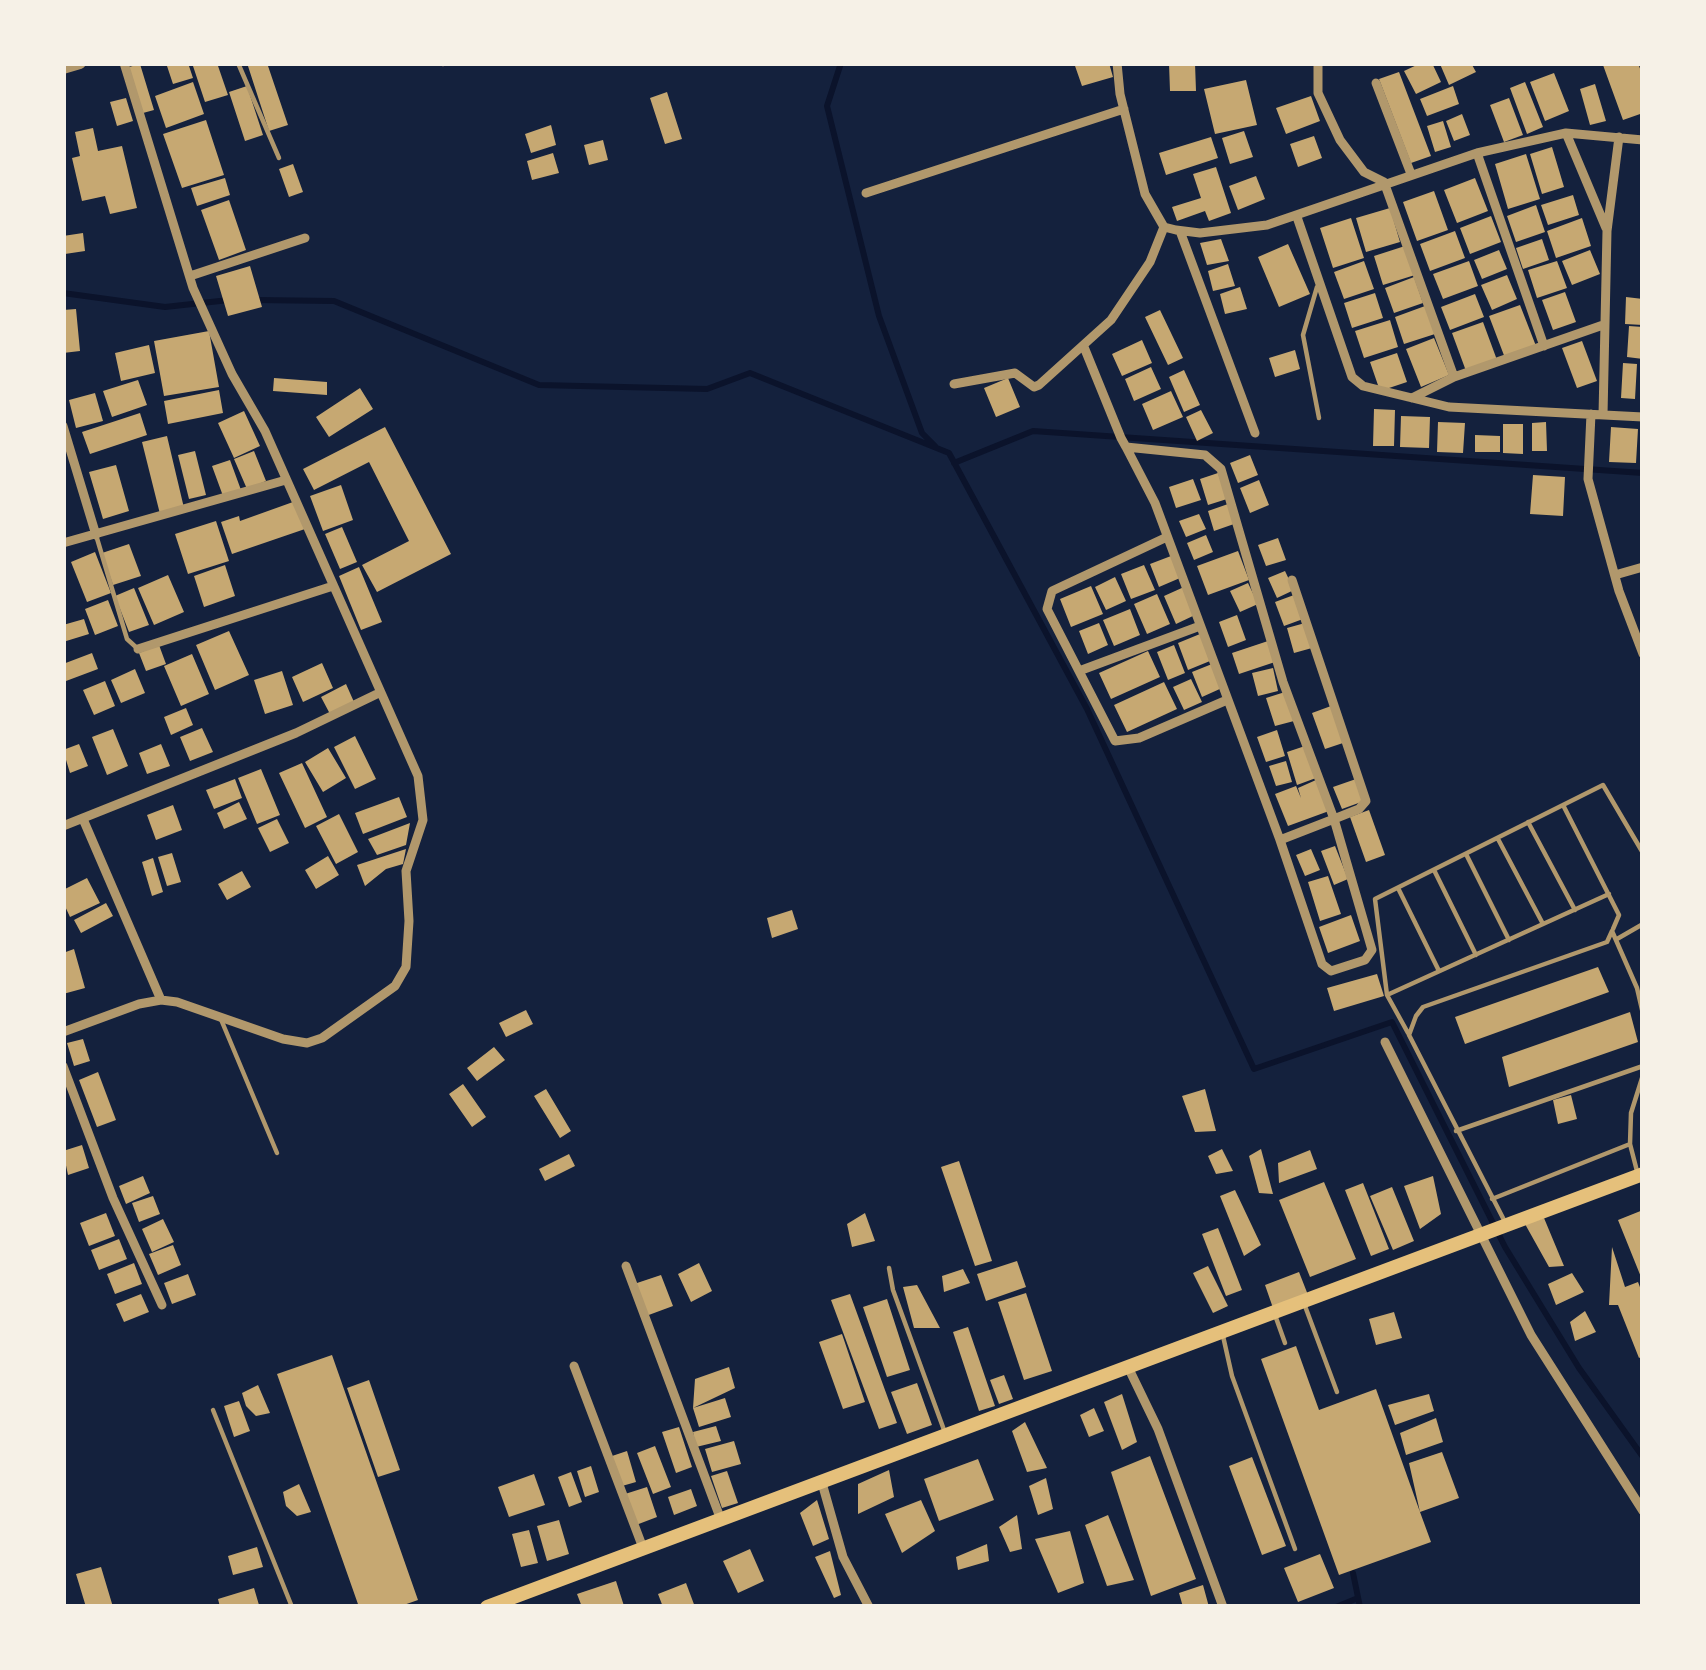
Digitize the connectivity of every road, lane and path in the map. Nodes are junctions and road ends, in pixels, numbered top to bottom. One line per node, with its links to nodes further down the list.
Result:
1 (80, 63): 6 (street)
2 (124, 63): 22 (street)
3 (238, 63): 13 (lane)
4 (1117, 63): 8 (street)
5 (1318, 63): 15 (street)
6 (63, 68)
7 (1376, 83): 14 (street)
8 (1124, 110): 16 (street); 18 (street)
9 (1566, 134): 10 (street); 12 (street); 20 (street)
10 (1619, 137): 11 (street); 20 (street)
11 (1643, 140)
12 (1477, 153): 14 (street); 25 (street)
13 (279, 158)
14 (1411, 174): 15 (street)
15 (1384, 182): 17 (street); 27 (street)
16 (866, 193)
17 (1297, 218): 19 (street); 23 (street)
18 (1164, 226): 19 (street); 26 (street)
19 (1180, 231): 34 (street)
20 (1607, 231): 24 (street)
21 (305, 238): 22 (street)
22 (191, 282): 36 (street)
23 (1319, 282): 29 (street); 32 (lane)
24 (1603, 325): 25 (street); 30 (street)
25 (1544, 346): 27 (street)
26 (1084, 347): 28 (street); 35 (street)
27 (1454, 377): 29 (street)
28 (954, 384)
29 (1409, 399): 30 (street)
30 (1597, 415): 31 (street); 41 (street)
31 (1643, 417)
32 (1318, 418)
33 (63, 426): 37 (street)
34 (1255, 433)
35 (1124, 443): 38 (street); 52 (street)
36 (286, 480): 37 (street); 43 (street)
37 (96, 535): 39 (street); 45 (lane)
38 (1167, 538): 44 (street); 47 (street)
39 (63, 543)
40 (1643, 567): 41 (street)
41 (1615, 575): 46 (street)
42 (1292, 580): 52 (street)
43 (332, 586): 45 (street); 48 (street)
44 (1200, 626): 47 (street); 49 (street)
45 (138, 649)
46 (1643, 654)
47 (1078, 671): 49 (street)
48 (380, 693): 51 (street); 74 (street)
49 (1227, 700): 56 (street)
50 (1563, 805): 53 (lane); 58 (lane); 61 (lane)
51 (83, 819): 54 (street); 72 (street)
52 (1334, 819): 56 (street); 56 (street)
53 (1528, 822): 55 (lane); 62 (lane)
54 (63, 826)
55 (1498, 838): 57 (lane); 63 (lane)
56 (1280, 840)
57 (1466, 854): 59 (lane); 67 (lane)
58 (1643, 854)
59 (1434, 870): 60 (lane); 68 (lane)
60 (1398, 888): 69 (lane); 71 (lane)
61 (1609, 894): 62 (lane); 65 (lane)
62 (1575, 910): 63 (lane)
63 (1544, 924): 67 (lane)
64 (1643, 924): 66 (lane)
65 (1612, 931): 66 (lane); 76 (lane)
66 (1617, 939): 70 (lane)
67 (1509, 940): 68 (lane)
68 (1476, 955): 69 (lane)
69 (1439, 971): 71 (lane)
70 (1640, 987): 73 (lane)
71 (1387, 995): 76 (lane)
72 (160, 1000): 74 (street); 75 (street)
73 (1643, 1014)
74 (220, 1017): 83 (lane)
75 (63, 1032)
76 (1409, 1034): 81 (lane)
77 (1385, 1042): 86 (street)
78 (63, 1066): 90 (street)
79 (1643, 1066): 81 (lane)
80 (1643, 1075): 82 (lane)
81 (1456, 1131): 85 (lane)
82 (1630, 1144): 84 (lane); 85 (lane)
83 (277, 1153)
84 (1640, 1175): 86 (main road)
85 (1492, 1199): 86 (lane)
86 (1494, 1230): 89 (main road); 100 (street)
87 (626, 1265): 101 (street)
88 (889, 1268): 98 (lane)
89 (1303, 1300): 91 (main road); 96 (lane)
90 (162, 1305)
91 (1274, 1311): 92 (main road); 93 (lane)
92 (1222, 1330): 95 (main road); 103 (lane)
93 (1286, 1343)
94 (574, 1366): 102 (street)
95 (1128, 1367): 98 (main road); 108 (street)
96 (1337, 1392)
97 (213, 1410): 105 (lane)
98 (946, 1435): 99 (main road)
99 (822, 1483): 101 (main road); 107 (street)
100 (1643, 1511)
101 (721, 1520): 102 (main road)
102 (643, 1548): 104 (main road)
103 (1295, 1550)
104 (519, 1602): 106 (main road)
105 (292, 1607)
106 (487, 1607)
107 (869, 1607)
108 (1223, 1607)

